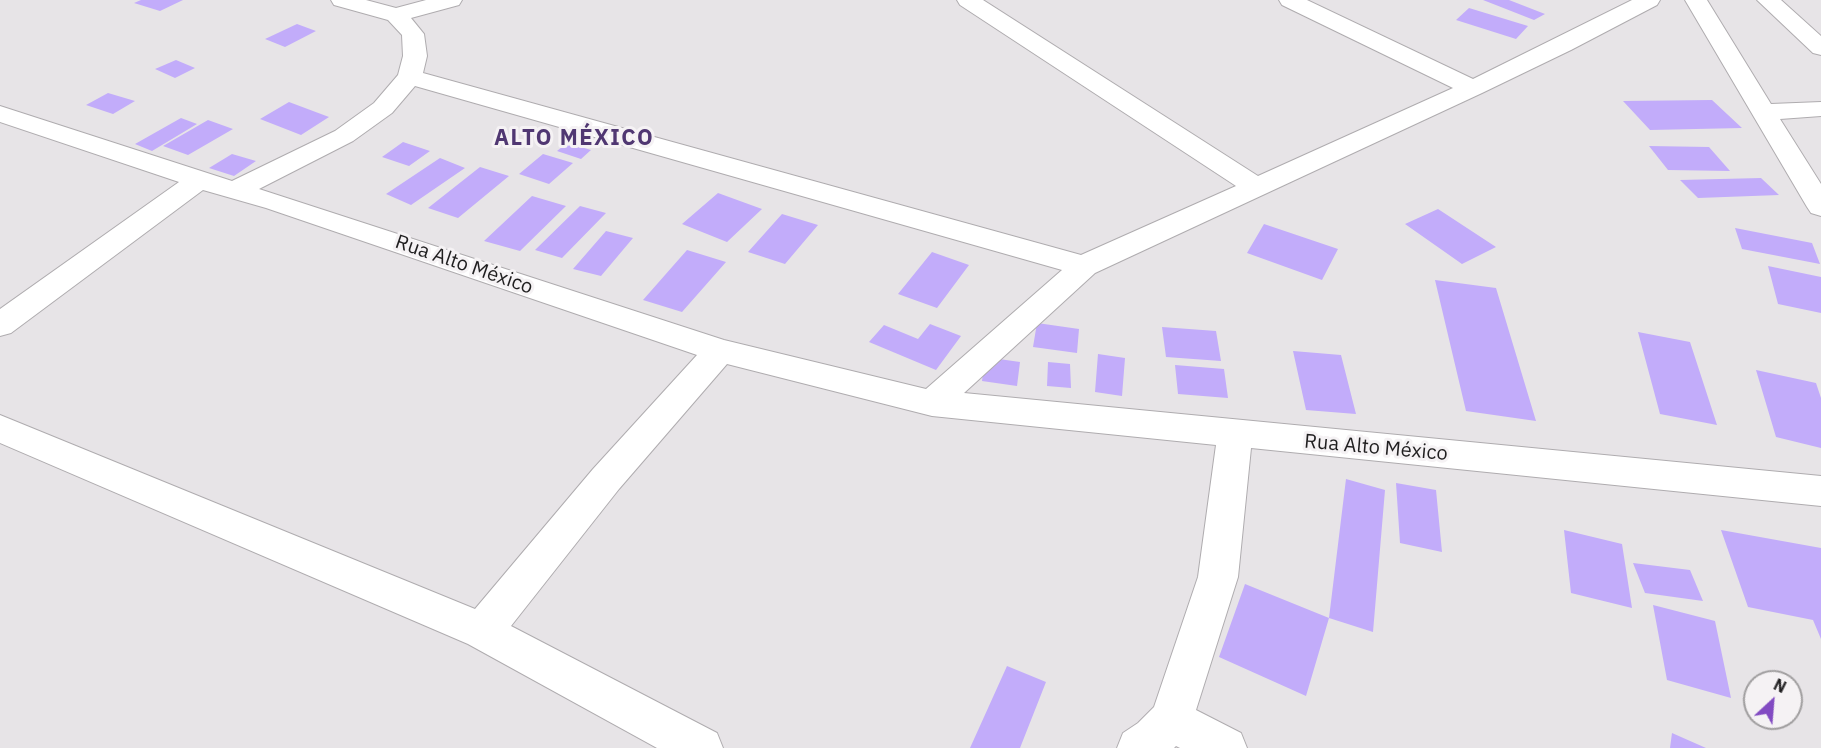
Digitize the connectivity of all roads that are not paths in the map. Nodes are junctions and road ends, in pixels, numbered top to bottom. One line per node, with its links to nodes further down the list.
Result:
1 (342, 0): 8 (street)
2 (451, 0): 8 (street)
3 (968, 0): 16 (street)
4 (1290, 0): 11 (street)
5 (1649, 0): 11 (street)
6 (1696, 0): 13 (street)
7 (1768, 0): 9 (street)
8 (396, 15): 10 (street)
9 (1821, 48)
10 (410, 77): 17 (street); 19 (street)
11 (1473, 88): 16 (street)
12 (1821, 109): 13 (street)
13 (1765, 112): 18 (street)
14 (0, 114): 15 (street, Rua Alto México)
15 (200, 179): 17 (street, Rua Alto México); 20 (street)
16 (1257, 187): 19 (street)
17 (234, 191): 21 (street, Rua Alto México)
18 (1821, 207)
19 (1084, 266): 22 (street)
20 (0, 325)
21 (720, 351): 22 (street, Rua Alto México); 26 (street)
22 (932, 403): 24 (street, Rua Alto México)
23 (0, 428): 26 (street)
24 (1235, 434): 25 (street, Rua Alto México); 27 (street)
25 (1821, 491)
26 (482, 631): 28 (street)
27 (1171, 720): 29 (street); 30 (street)
28 (701, 748)
29 (1139, 748)
30 (1225, 748)

